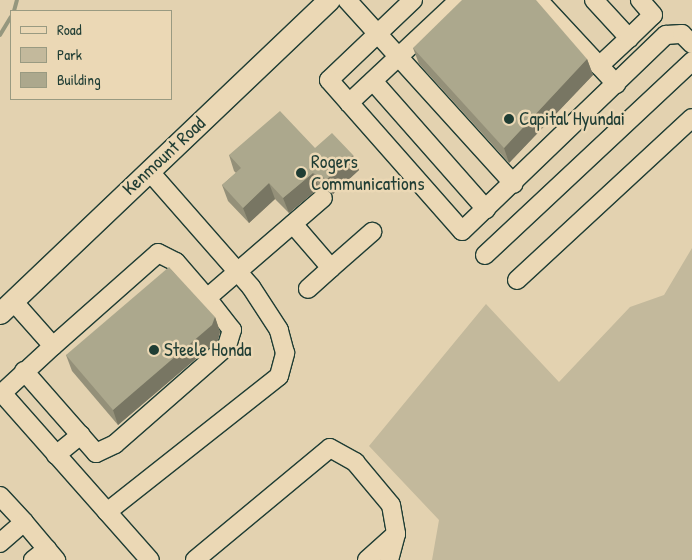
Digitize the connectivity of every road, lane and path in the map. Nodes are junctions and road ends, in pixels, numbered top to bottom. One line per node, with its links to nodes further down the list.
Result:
1 (329, 0): 18 (main road, Kenmount Road)
2 (348, 0): 8 (lane)
3 (413, 0): 8 (lane)
4 (459, 0): 11 (lane)
5 (538, 0): 13 (lane)
6 (594, 0): 9 (lane)
7 (640, 0): 9 (lane)
8 (378, 34): 11 (lane); 16 (lane)
9 (629, 38): 13 (lane)
10 (692, 44): 15 (lane)
11 (399, 57): 14 (lane); 19 (lane)
12 (692, 61): 24 (lane)
13 (599, 66): 15 (lane)
14 (373, 81): 16 (lane); 21 (lane)
15 (616, 84): 19 (lane)
16 (349, 103): 21 (lane)
17 (692, 118): 27 (lane)
18 (149, 171): 26 (lane); 30 (main road, Kenmount Road)
19 (514, 184): 21 (lane)
20 (323, 198): 22 (lane)
21 (486, 209)
22 (293, 224): 25 (lane); 26 (lane)
23 (372, 232): 25 (lane)
24 (485, 255)
25 (331, 268): 28 (lane)
26 (238, 271): 29 (lane); 36 (lane)
27 (517, 280)
28 (308, 289)
29 (207, 298): 31 (lane); 33 (lane)
30 (6, 307): 31 (lane)
31 (53, 346): 32 (lane)
32 (24, 371): 33 (lane); 34 (lane)
33 (80, 435): 34 (lane)
34 (56, 456): 36 (lane)
35 (0, 496): 37 (lane)
36 (106, 512): 41 (lane)
37 (24, 522): 39 (lane); 40 (lane)
38 (396, 534): 42 (lane); 43 (lane); 44 (lane)
39 (0, 543)
40 (45, 556)
41 (150, 560)
42 (195, 560)
43 (367, 560)
44 (389, 560)

